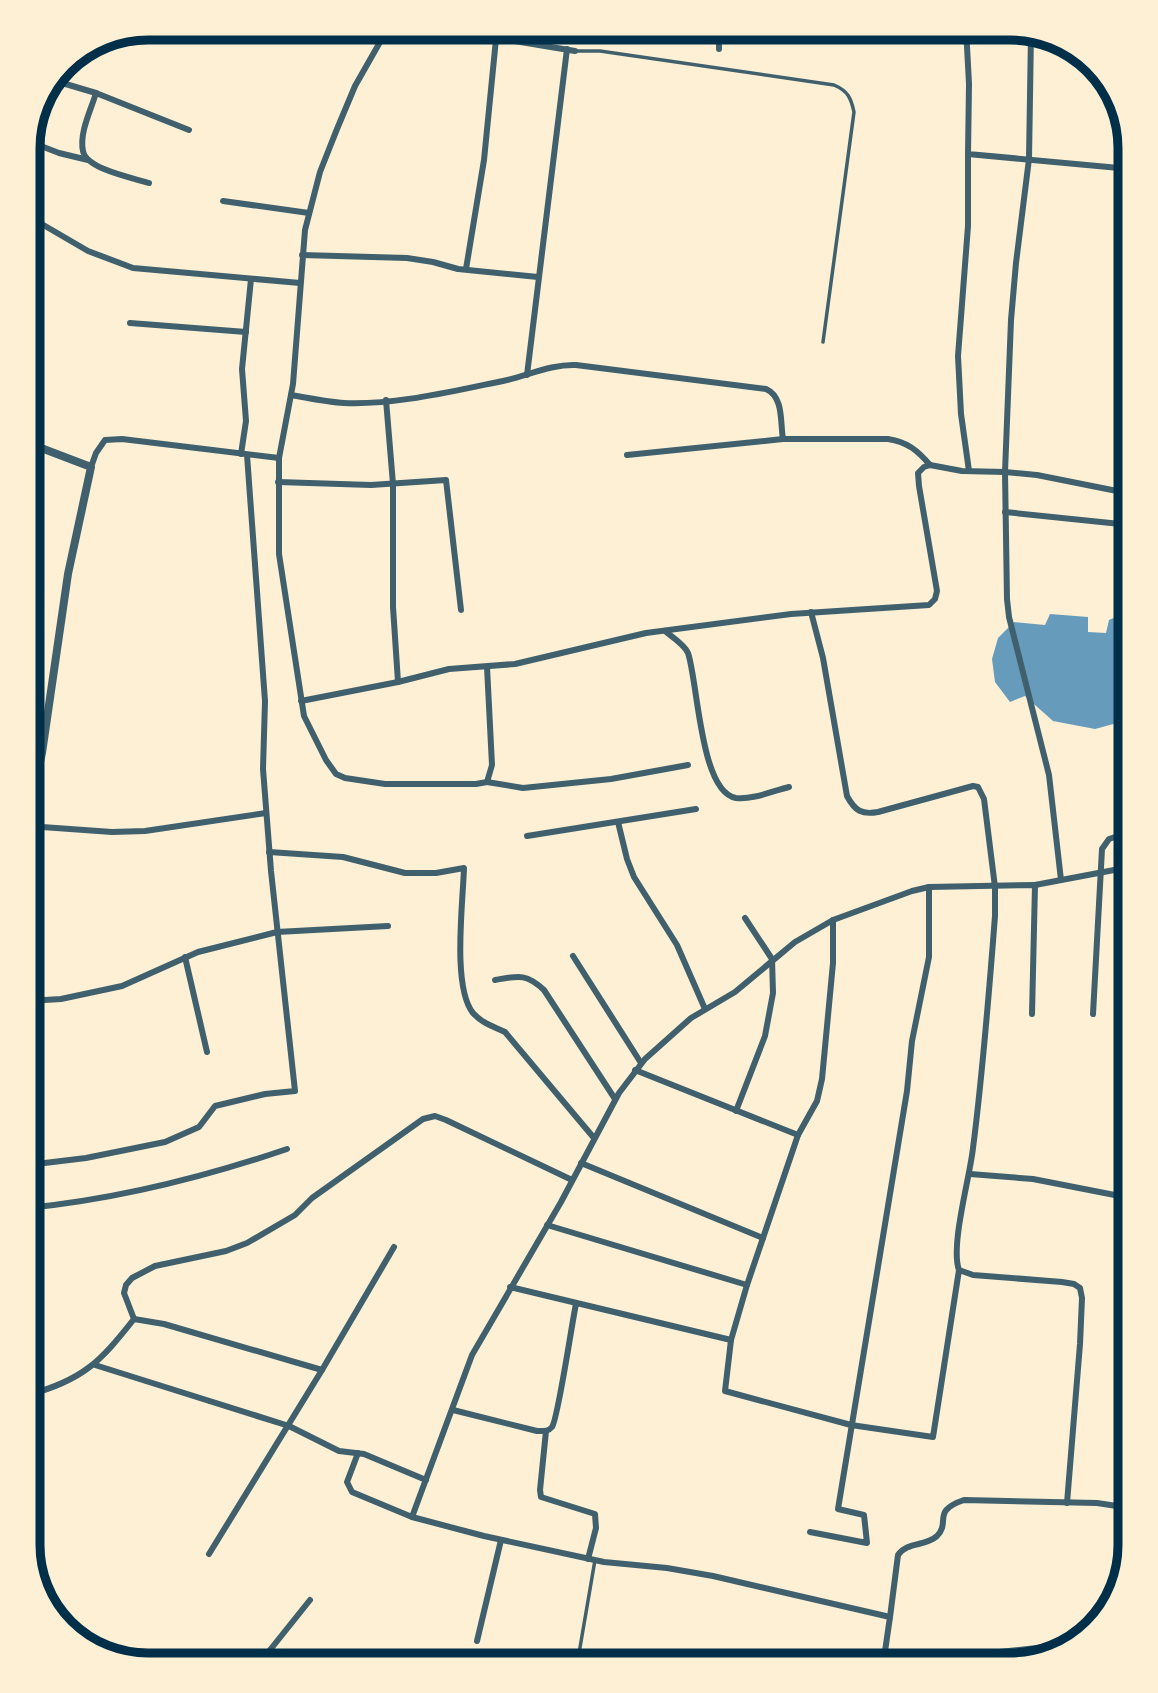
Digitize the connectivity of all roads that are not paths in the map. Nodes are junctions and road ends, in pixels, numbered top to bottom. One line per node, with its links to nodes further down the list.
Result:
1 (382, 40): 20 (street)
2 (496, 40): 23 (street)
3 (503, 40): 8 (street)
4 (719, 40): 7 (street)
5 (966, 40): 14 (street)
6 (1031, 42): 15 (street)
7 (719, 48)
8 (566, 49): 9 (street); 24 (street)
9 (575, 51): 29 (lane)
10 (63, 82): 11 (street)
11 (96, 93): 12 (street); 16 (street)
12 (189, 130)
13 (40, 146): 16 (street)
14 (968, 155): 15 (street); 40 (street)
15 (1029, 159): 17 (street); 41 (street)
16 (88, 160): 18 (street)
17 (1118, 168)
18 (149, 183)
19 (223, 201): 20 (street)
20 (309, 213): 22 (street)
21 (40, 223): 25 (street)
22 (302, 255): 23 (street); 26 (street)
23 (466, 269): 24 (street)
24 (538, 277): 30 (street)
25 (251, 279): 26 (street); 28 (street)
26 (300, 283): 31 (street)
27 (130, 323): 28 (street)
28 (246, 332): 35 (street)
29 (823, 342)
30 (527, 374): 32 (street); 33 (street)
31 (291, 394): 32 (street); 37 (street)
32 (386, 400): 43 (street)
33 (783, 439): 36 (street); 38 (street)
34 (40, 448): 39 (street)
35 (244, 454): 37 (street); 39 (street); 58 (street)
36 (628, 455)
37 (279, 458): 42 (street)
38 (930, 466): 40 (street); 48 (street)
39 (91, 467): 53 (street)
40 (970, 471): 41 (street)
41 (1005, 472): 44 (street); 45 (street)
42 (278, 482): 43 (street); 52 (street)
43 (393, 484): 47 (street); 51 (street)
44 (1118, 491)
45 (1005, 512): 46 (street); 66 (street)
46 (1118, 524)
47 (461, 610)
48 (811, 612): 49 (street); 69 (street)
49 (665, 631): 50 (street); 56 (street)
50 (487, 667): 51 (street); 55 (street)
51 (398, 682): 52 (street)
52 (301, 701): 55 (street)
53 (40, 736)
54 (688, 765): 55 (street)
55 (486, 782)
56 (789, 787)
57 (696, 809): 59 (street)
58 (267, 813): 60 (street); 63 (street)
59 (618, 822): 61 (street); 79 (street)
60 (40, 827)
61 (527, 836)
62 (1118, 836): 65 (street)
63 (270, 852): 73 (street); 88 (street)
64 (1118, 869): 65 (street)
65 (1099, 872): 66 (street); 81 (street)
66 (1061, 880): 67 (street)
67 (1035, 885): 69 (street); 80 (street)
68 (929, 887): 69 (street); 71 (street); 109 (street)
69 (995, 887): 92 (street)
70 (745, 918): 76 (street)
71 (833, 920): 76 (street); 87 (street)
72 (388, 926): 73 (street)
73 (277, 932): 75 (street); 91 (street)
74 (573, 956): 83 (street)
75 (185, 957): 78 (street); 82 (street)
76 (772, 959): 79 (street); 86 (street)
77 (495, 980): 85 (street)
78 (40, 1000)
79 (705, 1009): 83 (street)
80 (1032, 1014)
81 (1093, 1014)
82 (207, 1052)
83 (641, 1063): 84 (street)
84 (635, 1070): 85 (street); 86 (street)
85 (615, 1100): 88 (street)
86 (736, 1111): 87 (street)
87 (798, 1135): 97 (street)
88 (594, 1138): 90 (street)
89 (288, 1149): 95 (street)
90 (581, 1163): 93 (street); 97 (street)
91 (40, 1164)
92 (970, 1174): 94 (street); 99 (street)
93 (572, 1180): 96 (street); 103 (street)
94 (1118, 1196)
95 (40, 1207)
96 (547, 1226): 100 (street); 101 (street)
97 (763, 1238): 100 (street)
98 (394, 1247): 106 (street)
99 (959, 1270): 109 (street); 114 (street)
100 (747, 1285): 104 (street)
101 (510, 1287): 102 (street); 108 (street)
102 (576, 1304): 104 (street); 111 (street)
103 (134, 1319): 105 (street); 106 (street)
104 (732, 1340): 109 (street)
105 (95, 1365): 107 (street); 110 (street)
106 (322, 1370): 110 (street)
107 (40, 1390)
108 (453, 1410): 111 (street); 113 (street)
109 (851, 1425): 117 (street)
110 (289, 1426): 112 (street); 119 (street)
111 (545, 1432): 120 (street)
112 (358, 1453): 113 (street); 116 (street)
113 (426, 1480): 116 (street)
114 (1067, 1503): 115 (street); 122 (street)
115 (1118, 1506)
116 (412, 1517): 118 (street)
117 (810, 1532)
118 (501, 1540): 120 (street); 123 (street)
119 (209, 1554)
120 (592, 1559): 122 (street); 126 (lane)
121 (310, 1600): 125 (street)
122 (890, 1617): 127 (street)
123 (477, 1641)
124 (1044, 1647): 128 (street)
125 (268, 1653)
126 (579, 1653)
127 (885, 1653)
128 (990, 1653)

